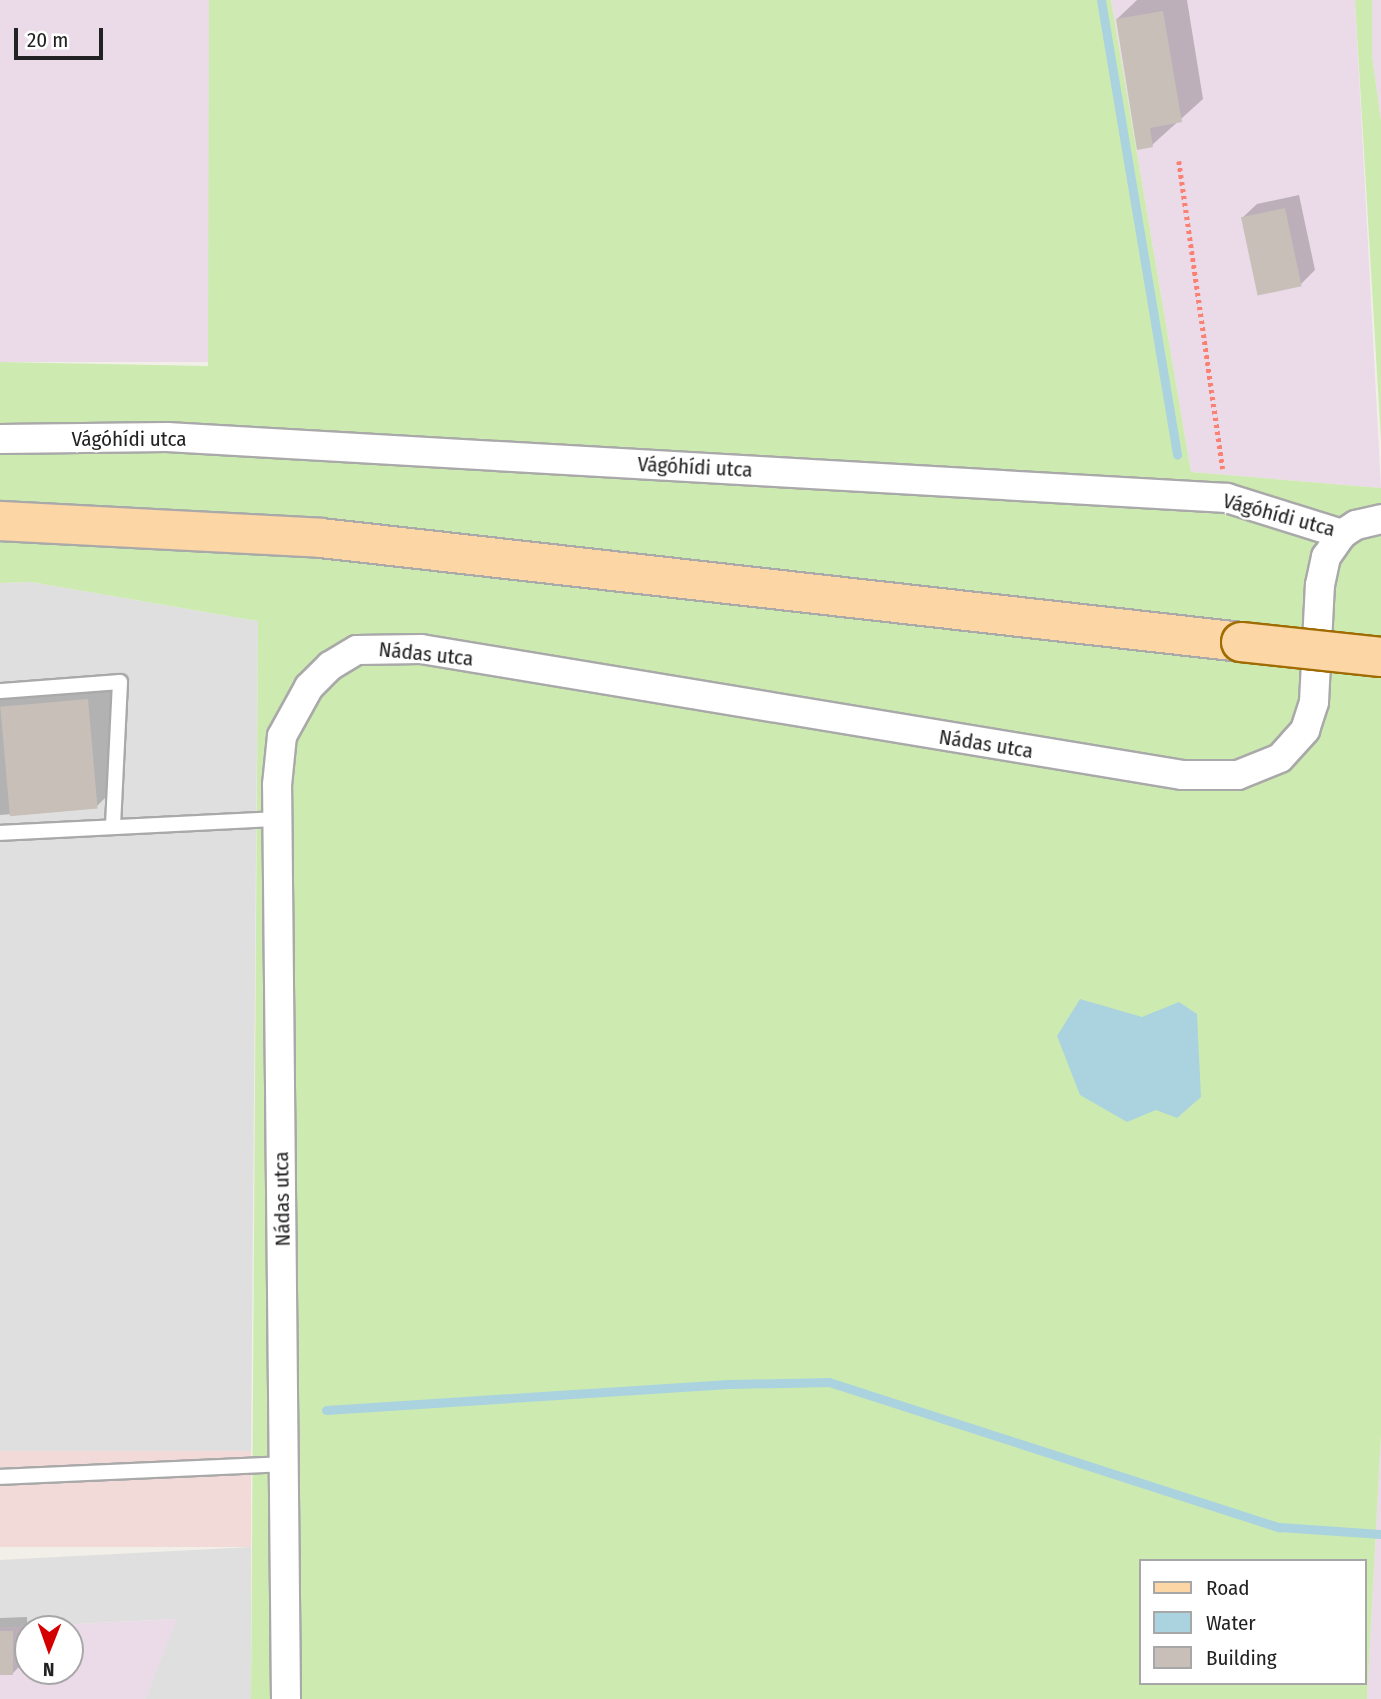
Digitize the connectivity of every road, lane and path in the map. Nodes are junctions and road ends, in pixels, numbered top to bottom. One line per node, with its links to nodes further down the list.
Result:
1 (1179, 161): 3 (path)
2 (0, 439): 3 (street, Vágóhídi utca)
3 (1227, 498): 6 (street, Vágóhídi utca)
4 (6, 513): 7 (main road, bridge)
5 (1381, 519): 6 (street, Vágóhídi utca)
6 (1342, 534): 9 (street, Nádas utca)
7 (1381, 657)
8 (0, 691): 10 (lane)
9 (277, 819): 10 (lane); 12 (street, Nádas utca)
10 (113, 825): 11 (lane)
11 (0, 833)
12 (286, 1464): 13 (lane); 14 (street, Nádas utca)
13 (0, 1477)
14 (286, 1699)

